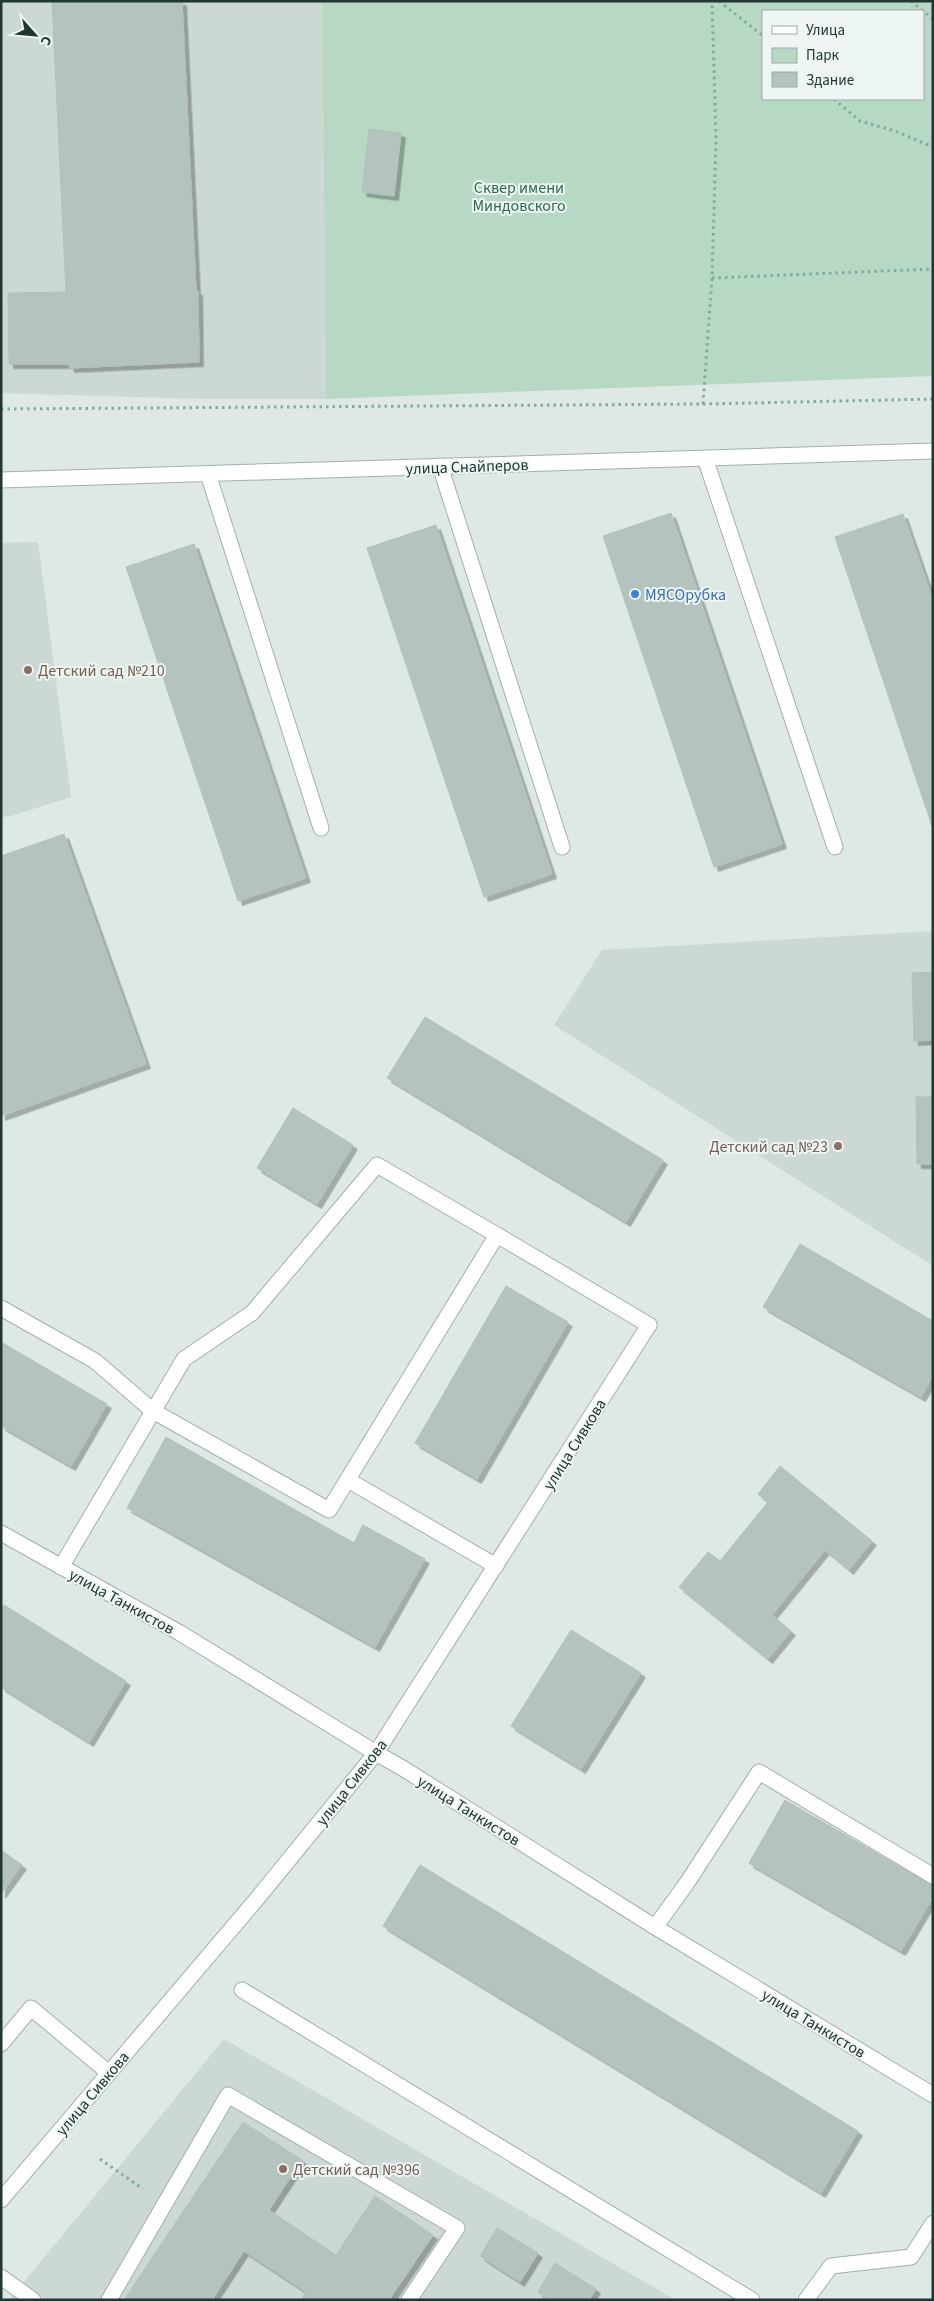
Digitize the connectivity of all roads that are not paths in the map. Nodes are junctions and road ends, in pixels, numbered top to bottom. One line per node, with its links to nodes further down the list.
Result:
1 (933, 451): 2 (street, улица Снайперов)
2 (705, 458): 3 (street, улица Снайперов); 8 (street)
3 (440, 466): 4 (street, улица Снайперов); 7 (street)
4 (208, 474): 5 (street, улица Снайперов); 6 (street)
5 (1, 480)
6 (320, 828)
7 (562, 847)
8 (835, 847)
9 (497, 1235): 11 (street); 12 (street); 14 (street, улица Сивкова)
10 (1, 1308): 11 (street)
11 (153, 1410): 12 (street); 15 (street)
12 (348, 1480): 14 (street)
13 (1, 1533): 15 (street, улица Танкистов)
14 (496, 1566): 16 (street, улица Сивкова)
15 (61, 1567): 16 (street, улица Танкистов)
16 (376, 1753): 18 (street, улица Танкистов); 21 (street, улица Сивкова)
17 (933, 1876): 18 (street)
18 (655, 1927): 22 (street, улица Танкистов)
19 (242, 1990): 29 (street)
20 (1, 2044): 21 (street)
21 (109, 2073): 23 (street, улица Сивкова)
22 (933, 2095)
23 (1, 2200)
24 (933, 2223): 30 (street)
25 (1, 2277): 26 (street)
26 (33, 2300)
27 (108, 2300): 28 (street)
28 (409, 2300)
29 (752, 2300)
30 (806, 2300)

